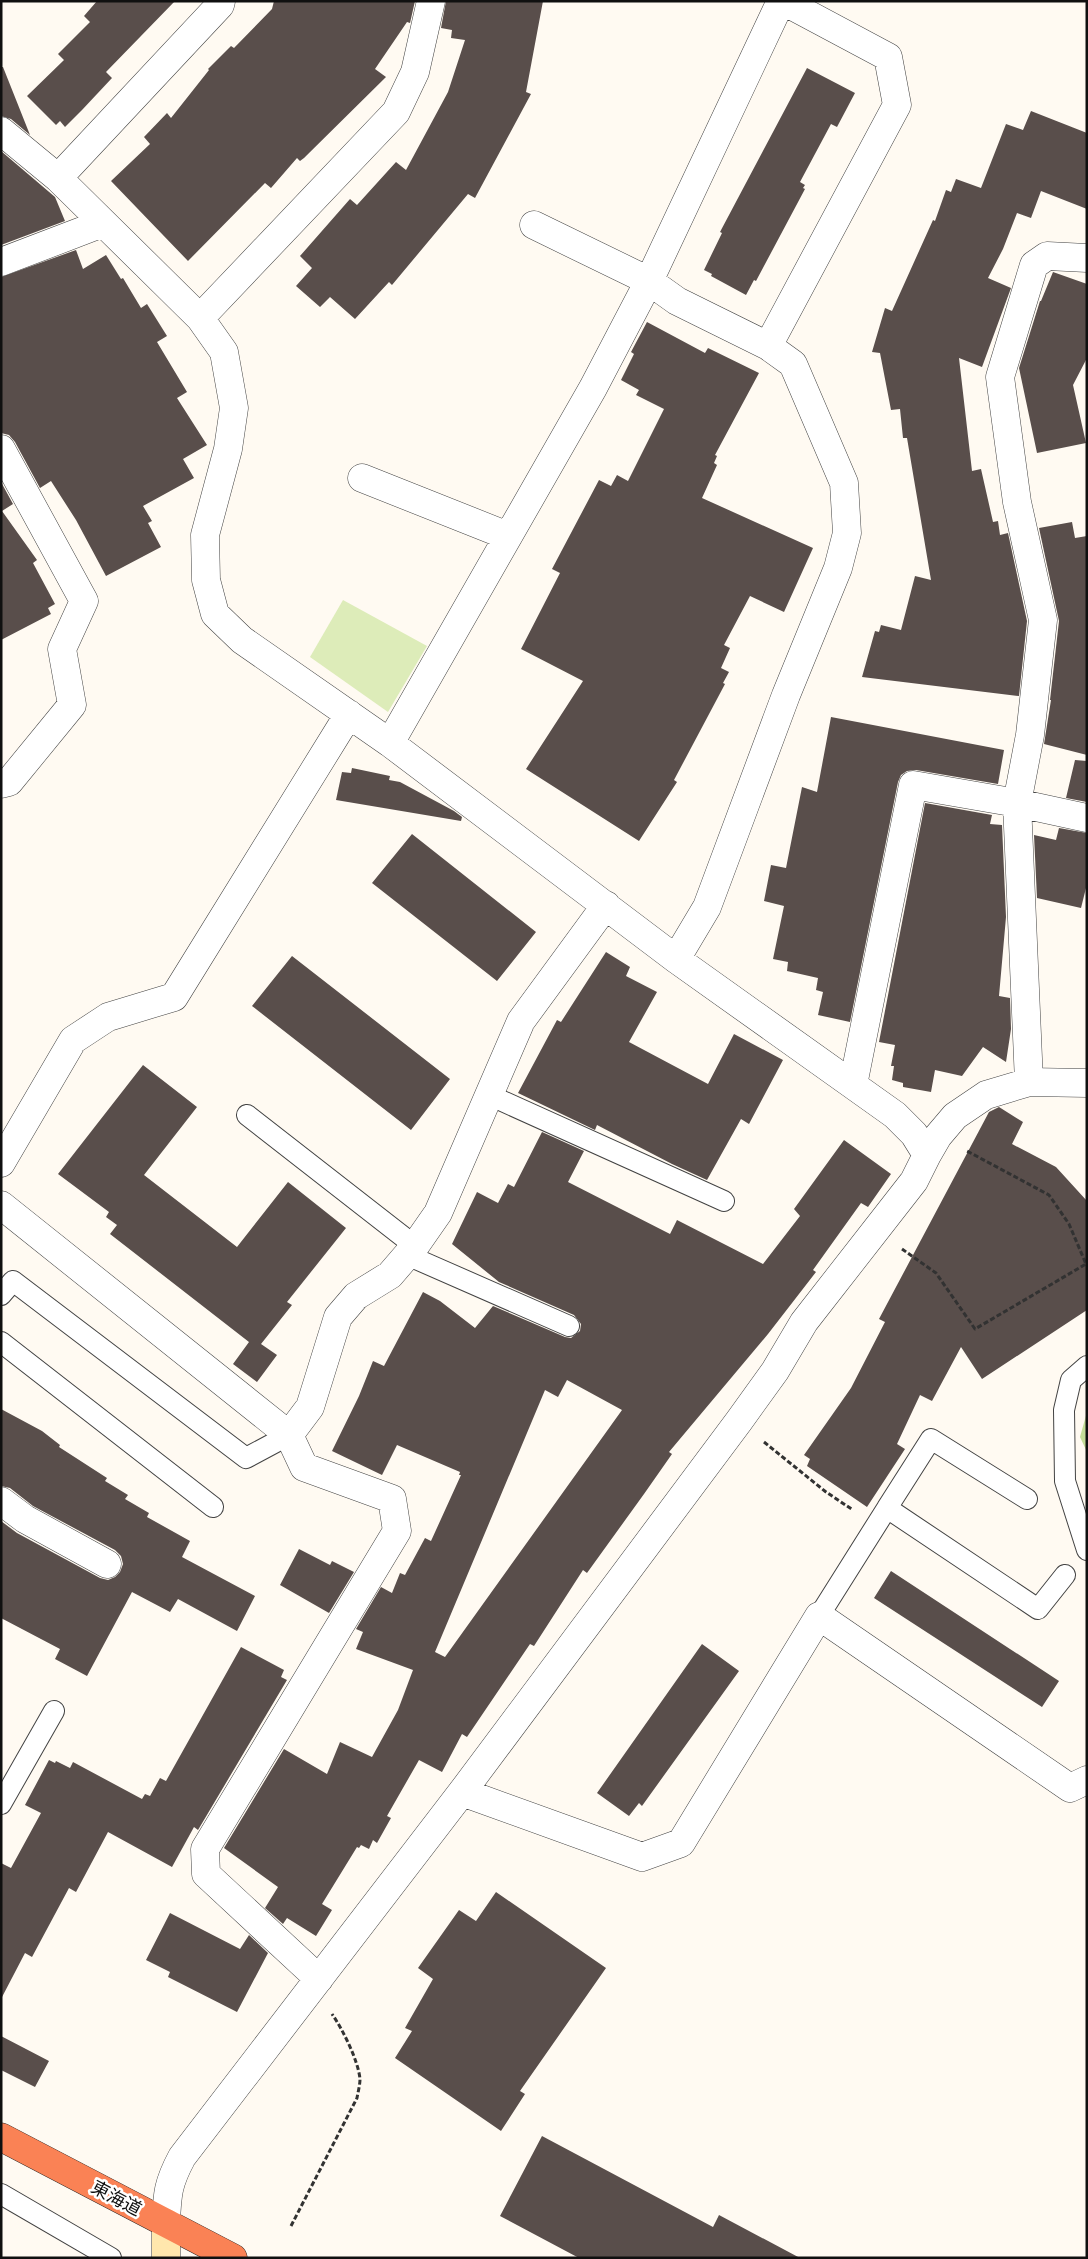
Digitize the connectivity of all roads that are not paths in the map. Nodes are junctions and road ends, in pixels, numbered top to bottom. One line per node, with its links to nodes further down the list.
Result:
1 (221, 1): 5 (street)
2 (432, 1): 11 (street)
3 (782, 1): 10 (street); 12 (street)
4 (1, 131): 5 (street)
5 (58, 178): 6 (street)
6 (103, 223): 9 (street); 11 (street)
7 (534, 225): 10 (street)
8 (1087, 258): 19 (street)
9 (1, 262)
10 (649, 281): 12 (street); 15 (street)
11 (200, 318): 16 (street)
12 (768, 346): 22 (street)
13 (1, 449): 18 (street)
14 (362, 478): 15 (street)
15 (508, 536): 17 (street)
16 (349, 714): 17 (street); 29 (street)
17 (390, 743): 21 (street)
18 (1, 784)
19 (1017, 803): 20 (street); 23 (street); 25 (street)
20 (1087, 818)
21 (606, 905): 22 (street); 26 (street)
22 (676, 959): 25 (street)
23 (1029, 1082): 24 (street); 28 (street)
24 (1087, 1083)
25 (852, 1085): 28 (street)
26 (489, 1095): 30 (lane); 32 (street)
27 (247, 1115): 32 (lane)
28 (933, 1146): 48 (street)
29 (1, 1164)
30 (724, 1201)
31 (1, 1205): 37 (street)
32 (411, 1251): 34 (lane); 37 (street)
33 (1, 1296): 37 (lane)
34 (569, 1326)
35 (1, 1342): 40 (lane)
36 (1087, 1366): 42 (lane)
37 (289, 1434): 50 (street)
38 (1027, 1500): 41 (lane)
39 (1, 1501): 43 (street)
40 (213, 1507)
41 (887, 1508): 44 (lane); 45 (lane)
42 (1087, 1550)
43 (107, 1564)
44 (1065, 1575)
45 (819, 1616): 47 (street); 48 (street)
46 (54, 1710): 49 (lane)
47 (1087, 1780)
48 (462, 1792): 50 (street)
49 (1, 1804)
50 (319, 1979): 53 (street)
51 (1, 2137): 53 (highway, 東海道)
52 (1, 2194): 54 (lane)
53 (166, 2223): 55 (street); 56 (highway, 東海道)
54 (111, 2258)
55 (166, 2258)
56 (233, 2258)

